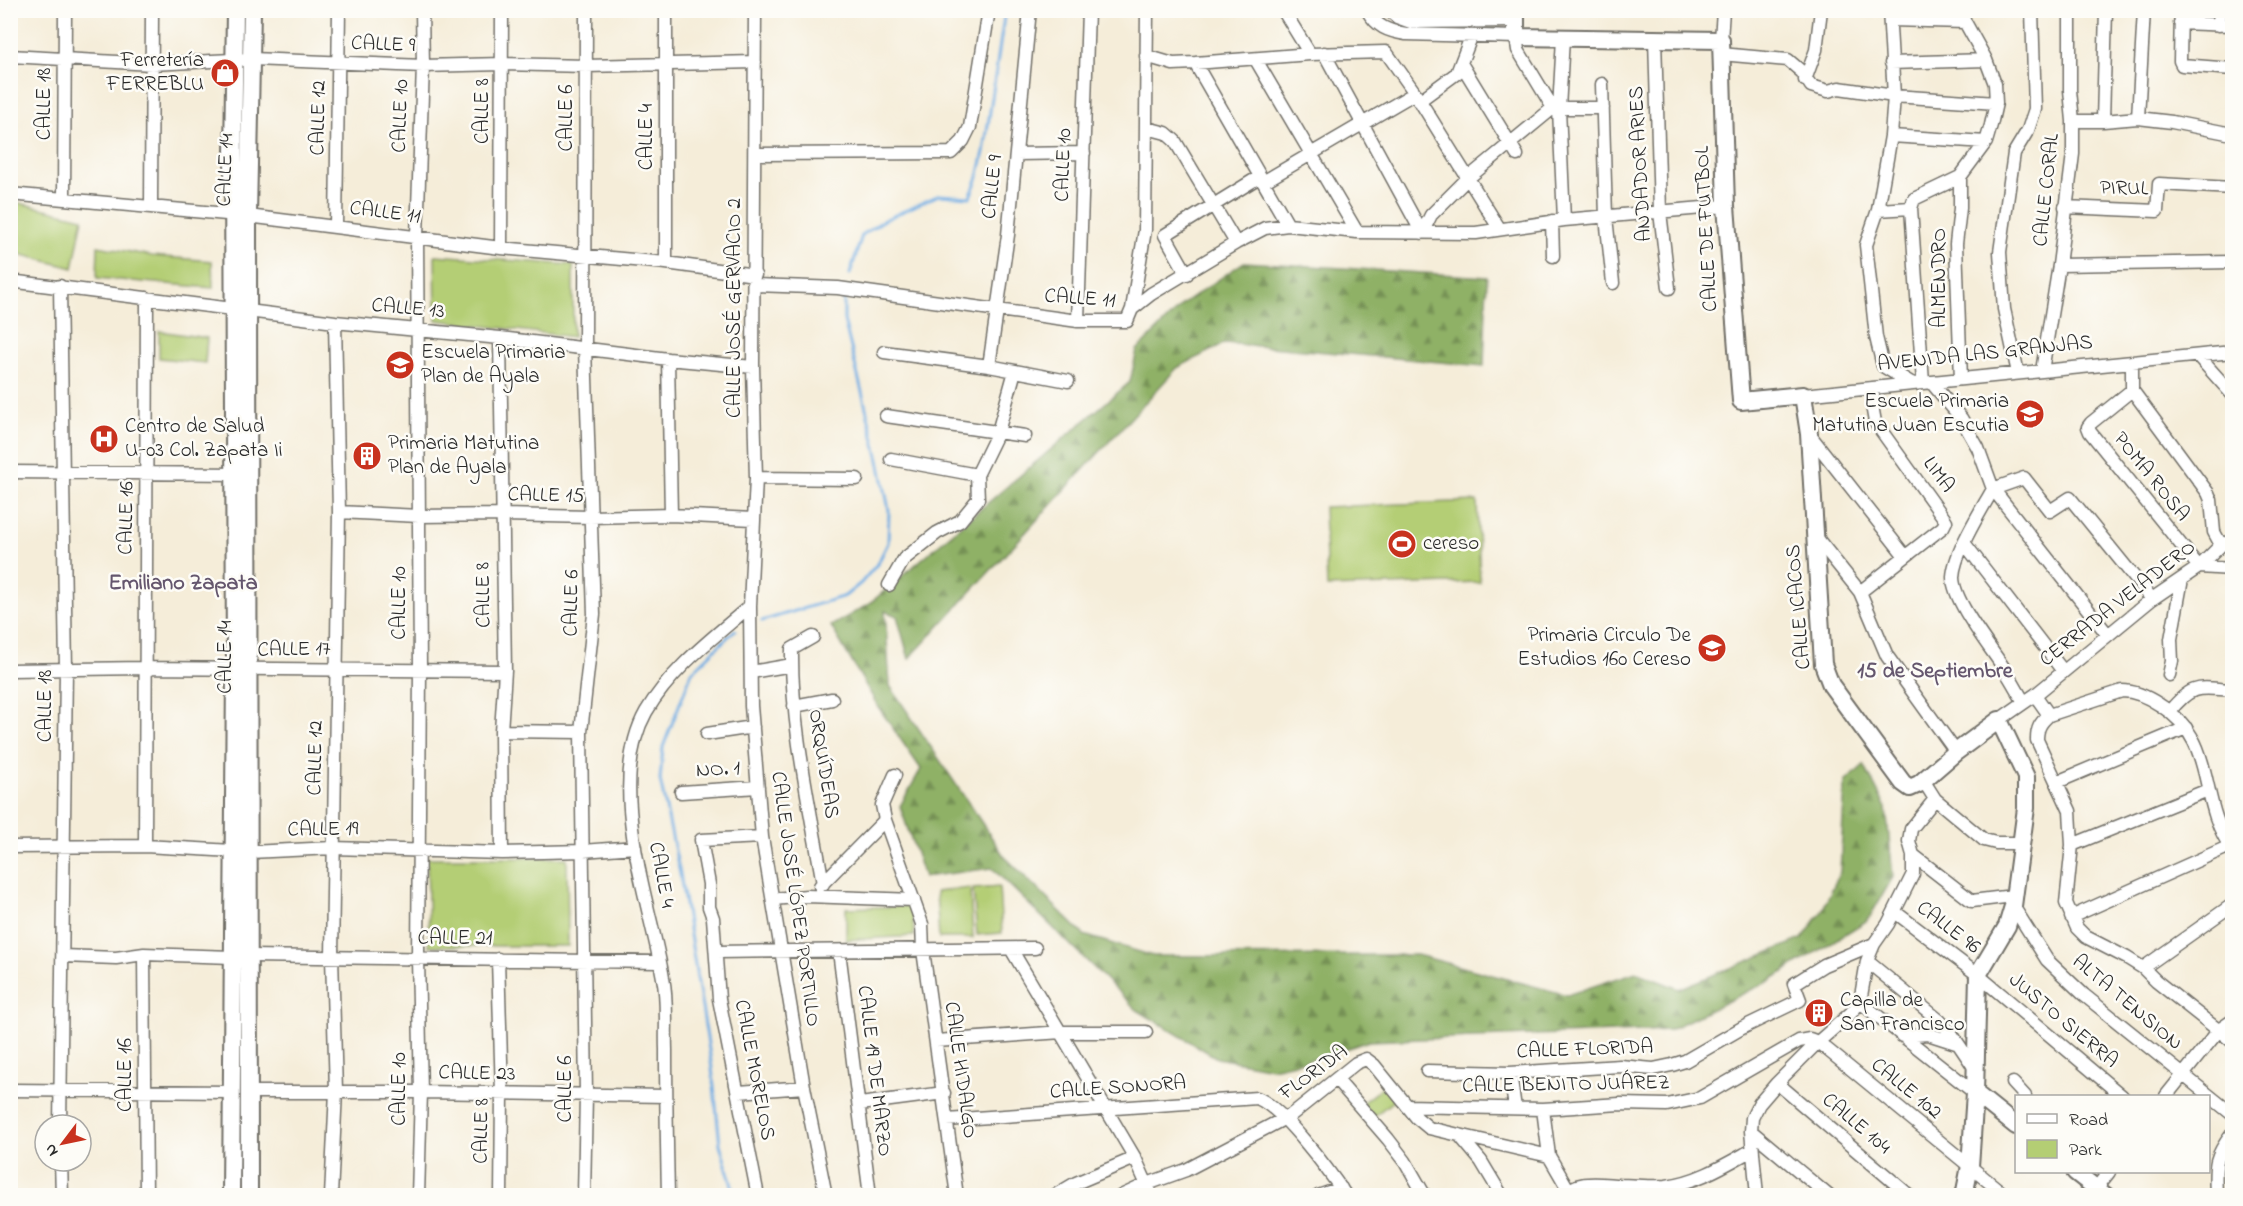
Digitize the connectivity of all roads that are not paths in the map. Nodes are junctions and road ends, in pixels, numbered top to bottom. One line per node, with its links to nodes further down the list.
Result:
1 (65, 10): 40 (street, CALLE 18)
2 (152, 10): 49 (street)
3 (235, 10): 42 (main road, CALLE 14)
4 (252, 10): 41 (main road, CALLE 14)
5 (339, 10): 46 (street, CALLE 12)
6 (422, 10): 53 (street, CALLE 10)
7 (502, 10): 50 (street, CALLE 8)
8 (586, 10): 54 (street, CALLE 6)
9 (666, 10): 51 (street, CALLE 4)
10 (754, 10): 45 (street, CALLE JOSÉ GERVACIO 2)
11 (989, 10): 73 (street)
12 (1030, 10): 74 (street, CALLE 9)
13 (1088, 10): 72 (street, CALLE 10)
14 (1147, 10): 39 (street, CALLE 11)
15 (1283, 10): 37 (street)
16 (1367, 10): 32 (street)
17 (1389, 10): 26 (street)
18 (1723, 10): 35 (street)
19 (1821, 10): 56 (street)
20 (2032, 10): 130 (street)
21 (2070, 10): 64 (street, CALLE CORAL)
22 (2106, 10): 65 (street)
23 (2144, 10): 63 (street)
24 (2220, 10): 30 (street)
25 (1890, 15): 27 (street); 48 (street)
26 (1448, 16): 29 (street)
27 (1963, 16): 44 (street)
28 (2180, 17): 30 (street); 55 (street)
29 (1516, 23): 32 (street); 33 (main road); 61 (street)
30 (2219, 25): 31 (street)
31 (2232, 25)
32 (1471, 37): 52 (street)
33 (1563, 38): 34 (main road); 61 (street)
34 (1655, 38): 35 (main road); 89 (street, ANDADOR ARIES)
35 (1721, 47): 56 (street); 85 (main road, CALLE DE FUTBOL)
36 (1324, 53): 37 (street); 59 (street); 66 (street)
37 (1310, 54): 43 (street)
38 (10, 56): 40 (street, CALLE 9)
39 (1146, 56): 47 (street); 67 (street, CALLE 11)
40 (65, 58): 49 (street, CALLE 9); 82 (street, CALLE 18)
41 (252, 59): 42 (street, CALLE 9); 46 (street, CALLE 9); 90 (main road, CALLE 14)
42 (235, 60): 49 (street, CALLE 9); 90 (main road, CALLE 14)
43 (1256, 60): 47 (street); 75 (street)
44 (1986, 60): 48 (street); 60 (street)
45 (755, 62): 51 (street, CALLE 9); 73 (street, CALLE JOSÉ GERVACIO 2)
46 (339, 63): 53 (street, CALLE 9); 94 (street, CALLE 12)
47 (1195, 63): 79 (street)
48 (1891, 63): 58 (street)
49 (152, 64): 84 (street)
50 (502, 64): 53 (street, CALLE 9); 54 (street, CALLE 9); 100 (street, CALLE 8)
51 (666, 64): 54 (street, CALLE 9); 104 (street, CALLE 4)
52 (1462, 65): 59 (street); 71 (street)
53 (423, 66): 98 (street, CALLE 10)
54 (586, 66): 101 (street, CALLE 6)
55 (2232, 69)
56 (1805, 80): 58 (street)
57 (1602, 84): 62 (street)
58 (1885, 95): 60 (street); 69 (street)
59 (1417, 97): 66 (street); 78 (street)
60 (1996, 103): 70 (street)
61 (1556, 108): 62 (street); 71 (street); 92 (street)
62 (1603, 108): 91 (street)
63 (2138, 118): 65 (street); 68 (street)
64 (2073, 121): 65 (street); 86 (street, CALLE CORAL)
65 (2103, 121)
66 (1364, 124): 75 (street); 97 (street)
67 (1147, 128): 83 (street); 113 (street, CALLE 11)
68 (2232, 134)
69 (1891, 136): 70 (street); 88 (street)
70 (1986, 142): 77 (street)
71 (1510, 143): 76 (street); 78 (street)
72 (1084, 153): 74 (street); 116 (street, CALLE 10)
73 (755, 154): 107 (street, CALLE JOSÉ GERVACIO 2)
74 (1016, 154): 114 (street, CALLE 9)
75 (1313, 154): 79 (street); 96 (street)
76 (1517, 155)
77 (1960, 177): 87 (street); 131 (street, ALMENDRO)
78 (1467, 179): 95 (street); 97 (street)
79 (1261, 180): 83 (street); 93 (street)
80 (2232, 188): 86 (street, PIRUL)
81 (10, 194): 82 (street, CALLE 11)
82 (64, 198): 84 (street, CALLE 11)
83 (1212, 205): 99 (street); 106 (street)
84 (151, 206): 90 (street, CALLE 11)
85 (1726, 206): 89 (street); 138 (main road, CALLE DE FUTBOL)
86 (2066, 207): 105 (street, CALLE CORAL)
87 (1911, 208): 88 (street); 133 (street)
88 (1878, 210): 133 (street)
89 (1660, 212): 91 (street); 111 (street, ANDADOR ARIES)
90 (241, 216): 94 (street, CALLE 11); 115 (main road, CALLE 14)
91 (1606, 217): 92 (street); 109 (street)
92 (1558, 220): 95 (street); 102 (street)
93 (1288, 225): 96 (street); 99 (street)
94 (336, 226): 98 (street, CALLE 11)
95 (1499, 228): 97 (street)
96 (1357, 232): 97 (street)
97 (1422, 233)
98 (417, 236): 100 (street, CALLE 11); 118 (street, CALLE 10)
99 (1236, 243): 106 (street)
100 (501, 248): 101 (street, CALLE 11)
101 (587, 255): 104 (street, CALLE 11); 120 (street, CALLE 6)
102 (1553, 256)
103 (2232, 262): 105 (street)
104 (666, 263): 107 (street, CALLE 11)
105 (2059, 265): 129 (street, CALLE CORAL)
106 (1187, 274): 113 (street)
107 (755, 280): 114 (street, CALLE 11); 127 (street, CALLE JOSÉ GERVACIO 2)
108 (10, 281): 110 (street)
109 (1613, 283)
110 (60, 286): 112 (street, CALLE 13); 145 (street, CALLE 18)
111 (1669, 288)
112 (147, 298): 115 (street, CALLE 13); 146 (street, CALLE 16)
113 (1132, 309): 116 (street, CALLE 11)
114 (997, 310): 116 (street, CALLE 11); 126 (street, CALLE 9)
115 (241, 311): 117 (street, CALLE 13); 147 (main road, CALLE 14)
116 (1078, 321)
117 (335, 322): 118 (street, CALLE 13); 152 (street, CALLE 12)
118 (419, 330): 119 (street, CALLE 13); 155 (street, CALLE 10)
119 (500, 338): 120 (street, CALLE 13); 153 (street, CALLE 8)
120 (585, 348): 124 (street, CALLE 13); 156 (street, CALLE 6)
121 (884, 352): 126 (street)
122 (2232, 352): 123 (street, AVENIDA LAS GRANJAS)
123 (2198, 356): 125 (street, AVENIDA LAS GRANJAS); 136 (street)
124 (668, 359): 127 (street, CALLE 13); 154 (street)
125 (2132, 362): 129 (street, AVENIDA LAS GRANJAS); 135 (street)
126 (989, 366): 128 (street)
127 (753, 367): 149 (street, CALLE JOSÉ GERVACIO 2)
128 (1015, 371): 132 (street); 140 (street)
129 (2042, 371): 130 (street, AVENIDA LAS GRANJAS)
130 (2018, 374): 131 (street, AVENIDA LAS GRANJAS)
131 (1961, 379): 133 (street, AVENIDA LAS GRANJAS)
132 (1068, 381)
133 (1917, 383): 134 (street, AVENIDA LAS GRANJAS); 151 (street)
134 (1878, 388): 137 (street, AVENIDA LAS GRANJAS); 161 (street, LIMA)
135 (2132, 390): 159 (street); 162 (street, POMA ROSA)
136 (2232, 394)
137 (1803, 395): 138 (main road, AVENIDA LAS GRANJAS); 141 (main road, CALLE ICACOS)
138 (1741, 401)
139 (886, 416): 140 (street)
140 (998, 432): 142 (street); 148 (street)
141 (1809, 434): 158 (main road, CALLE ICACOS); 161 (street)
142 (1025, 436)
143 (891, 459): 148 (street)
144 (10, 472): 145 (street)
145 (62, 473): 146 (street); 176 (street, CALLE 18)
146 (147, 473): 147 (street); 172 (street, CALLE 16)
147 (241, 474): 177 (main road, CALLE 14)
148 (977, 475): 165 (street)
149 (756, 478): 150 (street); 157 (street, CALLE JOSÉ GERVACIO 2)
150 (857, 479)
151 (1993, 489): 160 (street); 167 (street); 169 (street)
152 (339, 512): 155 (street, CALLE 15); 173 (street, CALLE 12)
153 (504, 514): 155 (street, CALLE 15); 156 (street, CALLE 15); 178 (street, CALLE 8)
154 (671, 515): 156 (street, CALLE 15); 157 (street, CALLE 15)
155 (420, 516): 174 (street, CALLE 10)
156 (590, 517): 193 (street, CALLE 6)
157 (753, 519): 168 (street, CALLE JOSÉ GERVACIO 2)
158 (1816, 537): 166 (street); 198 (main road, CALLE ICACOS)
159 (2227, 543): 162 (street, CERRADA VELADERO)
160 (1965, 544): 179 (street); 185 (street)
161 (1905, 556): 166 (street)
162 (2199, 567): 163 (street); 164 (street, CERRADA VELADERO)
163 (2232, 569)
164 (2182, 579): 167 (street, CERRADA VELADERO); 181 (street)
165 (889, 585)
166 (1860, 592): 195 (street)
167 (2152, 599): 169 (street, CERRADA VELADERO)
168 (750, 606): 180 (street, CALLE JOSÉ LÓPEZ PORTILLO); 210 (street, CALLE 4)
169 (2108, 635): 179 (street, CERRADA VELADERO)
170 (813, 637): 171 (street, ORQUÍDEAS)
171 (792, 665): 180 (street); 186 (street, ORQUÍDEAS)
172 (144, 668): 176 (street, CALLE 17); 177 (street, CALLE 17); 207 (street, CALLE 16)
173 (338, 669): 174 (street, CALLE 17); 177 (street, CALLE 17); 212 (street, CALLE 12)
174 (420, 669): 178 (street, CALLE 17); 214 (street, CALLE 10)
175 (10, 670): 176 (street, CALLE 17)
176 (66, 670): 209 (street, CALLE 18)
177 (242, 670): 213 (main road, CALLE 14)
178 (505, 671): 192 (street, CALLE 8)
179 (2063, 671): 183 (street, CERRADA VELADERO)
180 (751, 672): 190 (street, CALLE JOSÉ LÓPEZ PORTILLO)
181 (2169, 675)
182 (2232, 690): 187 (street)
183 (2035, 695): 185 (street, CERRADA VELADERO); 188 (street)
184 (832, 699): 186 (street)
185 (2023, 704): 189 (street, CERRADA VELADERO)
186 (794, 706): 218 (street, ORQUÍDEAS)
187 (2170, 711): 188 (street); 191 (street)
188 (2049, 715): 197 (street)
189 (2003, 718): 195 (main road); 205 (main road)
190 (753, 727): 194 (street); 199 (street, CALLE JOSÉ LÓPEZ PORTILLO)
191 (2186, 728): 197 (street); 200 (street)
192 (501, 731): 193 (street); 216 (street, CALLE 8)
193 (581, 732): 215 (street, CALLE 6)
194 (707, 734)
195 (1956, 752): 198 (main road)
196 (895, 775): 203 (street)
197 (2057, 782): 206 (street)
198 (1917, 784): 202 (street)
199 (758, 787): 201 (street, NO. 1); 204 (street, CALLE JOSÉ LÓPEZ PORTILLO)
200 (2208, 790): 206 (street); 211 (street)
201 (681, 792)
202 (1935, 799): 205 (street); 217 (street)
203 (885, 820): 218 (street, ORQUÍDEAS); 221 (street, CALLE HIDALGO)
204 (762, 837): 220 (street, CALLE JOSÉ LÓPEZ PORTILLO); 232 (street, CALLE MORELOS)
205 (2020, 843): 222 (main road)
206 (2072, 845): 225 (street)
207 (144, 846): 209 (street, CALLE 19); 213 (street, CALLE 19)
208 (10, 847): 209 (street, CALLE 19)
209 (64, 847): 234 (street, CALLE 18)
210 (635, 847): 215 (street, CALLE 19); 242 (street, CALLE 4)
211 (2231, 847): 225 (street)
212 (333, 848): 213 (street, CALLE 19); 214 (street, CALLE 19); 237 (street, CALLE 12)
213 (242, 851): 235 (main road, CALLE 14); 236 (main road, CALLE 14)
214 (420, 851): 216 (street, CALLE 19); 238 (street, CALLE 10)
215 (583, 851): 216 (street, CALLE 19); 240 (street, CALLE 6)
216 (502, 853)
217 (1913, 855): 222 (street); 224 (street)
218 (823, 884): 219 (street, ORQUÍDEAS)
219 (807, 896): 220 (street); 221 (street)
220 (773, 899): 230 (street, CALLE JOSÉ LÓPEZ PORTILLO)
221 (914, 900): 229 (street, CALLE HIDALGO)
222 (2013, 901): 244 (main road); 258 (street, ALTA TENSION)
223 (2232, 905): 243 (street)
224 (1895, 912): 226 (street); 244 (street, CALLE 96)
225 (2071, 917): 243 (street)
226 (1874, 944): 241 (street); 257 (street, CALLE FLORIDA)
227 (1035, 948): 228 (street)
228 (1011, 949): 229 (street); 248 (street)
229 (923, 950): 231 (street); 251 (street, CALLE HIDALGO)
230 (781, 951): 231 (street); 232 (street); 262 (street, CALLE JOSÉ LÓPEZ PORTILLO)
231 (839, 951): 281 (street, CALLE 19 DE MARZO)
232 (716, 952): 270 (street, CALLE MORELOS)
233 (144, 954): 234 (street); 236 (street); 265 (street, CALLE 16)
234 (63, 956): 264 (street, CALLE 18)
235 (250, 956): 237 (street, CALLE 21); 268 (main road, CALLE 14)
236 (232, 957): 267 (main road, CALLE 14)
237 (332, 957): 238 (street, CALLE 21); 266 (street, CALLE 12)
238 (418, 959): 239 (street, CALLE 21); 269 (street, CALLE 10)
239 (498, 959): 240 (street, CALLE 21); 273 (street, CALLE 8)
240 (585, 960): 242 (street, CALLE 21); 274 (street, CALLE 6)
241 (1866, 961): 245 (street); 254 (street)
242 (659, 962): 279 (street, CALLE 4)
243 (2143, 968): 247 (street)
244 (1978, 975): 255 (main road); 276 (street, JUSTO SIERRA)
245 (1860, 1002): 250 (street); 253 (street)
246 (2232, 1021): 247 (street)
247 (2219, 1030): 252 (street); 258 (street)
248 (1062, 1032): 249 (street); 251 (street); 284 (street)
249 (1146, 1032)
250 (1902, 1036): 254 (street); 272 (street)
251 (936, 1041): 271 (street, CALLE HIDALGO)
252 (2232, 1041)
253 (1818, 1042): 260 (street); 285 (street, CALLE BENITO JUÁREZ); 297 (street, CALLE 102)
254 (1956, 1044): 255 (street)
255 (1976, 1070): 272 (main road)
256 (1427, 1071): 257 (street, CALLE FLORIDA)
257 (1510, 1073): 283 (street)
258 (2182, 1075): 277 (street); 278 (street, ALTA TENSION)
259 (1337, 1080): 282 (street, FLORIDA); 288 (street, FLORIDA); 322 (street)
260 (1777, 1083): 291 (street); 325 (street, CALLE 104)
261 (2013, 1083): 275 (street)
262 (804, 1088): 270 (street); 316 (street, CALLE JOSÉ LÓPEZ PORTILLO)
263 (10, 1090): 264 (street)
264 (59, 1090): 265 (street); 286 (street, CALLE 18)
265 (145, 1090): 267 (street); 307 (street, CALLE 16)
266 (336, 1091): 268 (street, CALLE 23); 269 (street, CALLE 23); 310 (street, CALLE 12)
267 (231, 1092): 308 (main road, CALLE 14)
268 (250, 1092): 309 (main road, CALLE 14)
269 (421, 1092): 273 (street, CALLE 23); 311 (street, CALLE 10)
270 (739, 1092): 315 (street, CALLE MORELOS)
271 (944, 1093): 281 (street); 289 (street, CALLE HIDALGO)
272 (1976, 1093): 290 (main road); 297 (main road)
273 (502, 1094): 274 (street, CALLE 23); 312 (street, CALLE 8)
274 (586, 1095): 279 (street, CALLE 23); 313 (street, CALLE 6)
275 (2024, 1095)
276 (2121, 1095)
277 (2167, 1095)
278 (2208, 1095)
279 (666, 1096): 314 (street, CALLE 4)
280 (2210, 1097): 287 (street, ALTA TENSION)
281 (860, 1104): 317 (street, CALLE 19 DE MARZO)
282 (1407, 1106): 283 (street, CALLE BENITO JUÁREZ); 293 (street)
283 (1515, 1108): 285 (street, CALLE BENITO JUÁREZ)
284 (1104, 1109): 288 (street, CALLE SONORA); 289 (street, CALLE SONORA); 296 (street)
285 (1543, 1109): 295 (street)
286 (60, 1113)
287 (2232, 1114)
288 (1286, 1118): 301 (street, FLORIDA); 302 (street, CALLE SONORA)
289 (947, 1120): 318 (street, CALLE HIDALGO)
290 (2015, 1125)
291 (1751, 1131): 294 (street); 324 (street)
292 (2232, 1134): 328 (street)
293 (1460, 1136): 295 (street); 323 (street)
294 (1752, 1150): 304 (street); 305 (street)
295 (1549, 1156): 304 (street)
296 (1135, 1158): 301 (street); 319 (street)
297 (1970, 1166): 326 (main road); 327 (street)
298 (61, 1173): 306 (street)
299 (2076, 1173): 303 (main road)
300 (2108, 1173): 303 (street)
301 (1149, 1190): 320 (street, FLORIDA)
302 (1344, 1192): 321 (street)
303 (2097, 1193)
304 (1567, 1194)
305 (1756, 1195)
306 (62, 1196)
307 (146, 1196)
308 (231, 1196)
309 (249, 1196)
310 (331, 1196)
311 (418, 1196)
312 (501, 1196)
313 (584, 1196)
314 (668, 1196)
315 (758, 1196)
316 (826, 1196)
317 (870, 1196)
318 (957, 1196)
319 (1054, 1196)
320 (1121, 1196)
321 (1318, 1196)
322 (1425, 1196)
323 (1502, 1196)
324 (1829, 1196)
325 (1910, 1196)
326 (1964, 1196)
327 (2006, 1196)
328 (2216, 1196)

